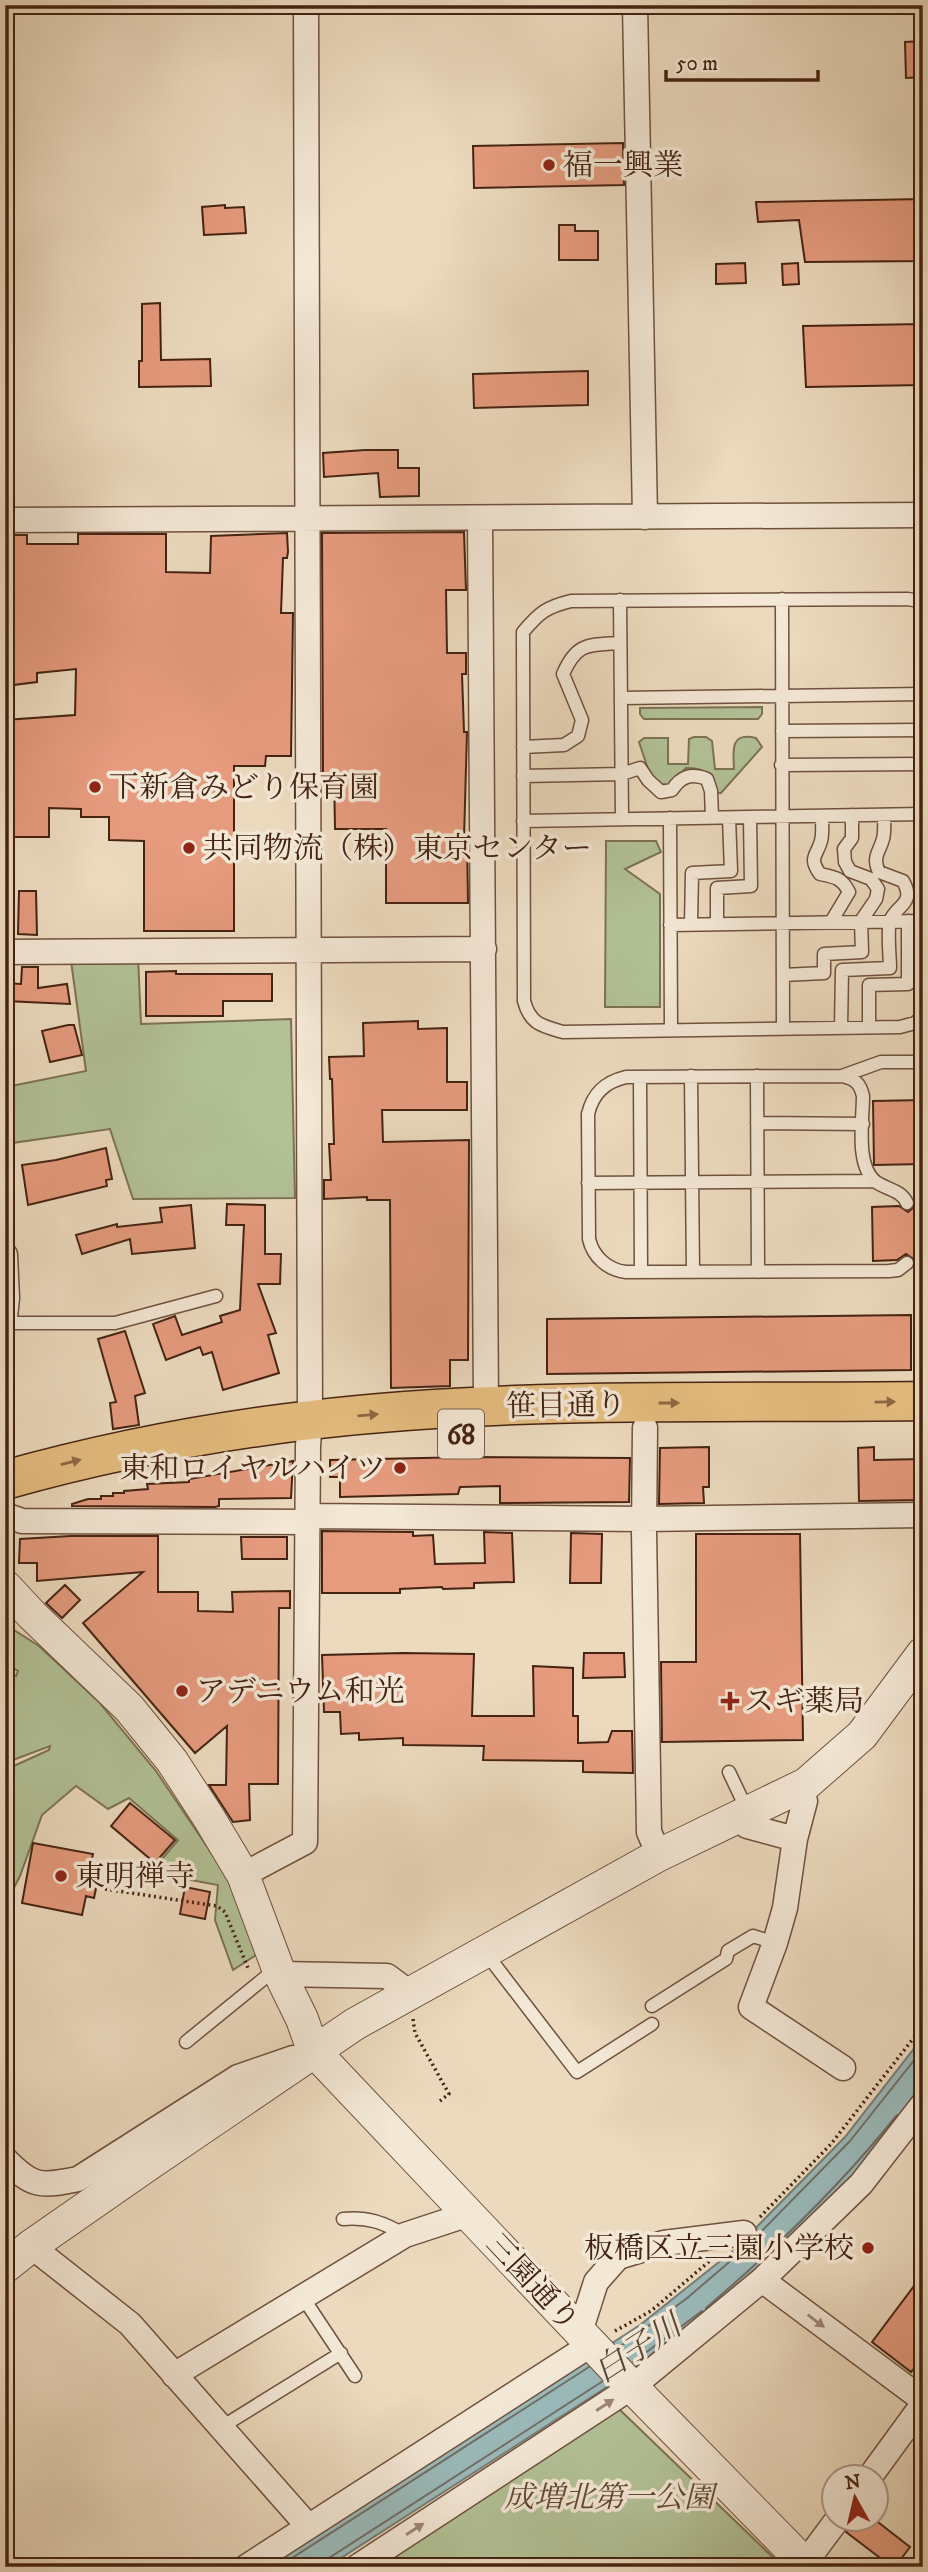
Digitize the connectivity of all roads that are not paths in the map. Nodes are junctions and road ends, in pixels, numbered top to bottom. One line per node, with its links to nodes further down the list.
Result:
1 (306, 5): 6 (street)
2 (635, 5): 4 (street)
3 (923, 515): 4 (street)
4 (645, 517): 5 (street)
5 (480, 518): 6 (street); 42 (street)
6 (307, 519): 7 (street); 43 (street)
7 (5, 520)
8 (782, 599): 9 (lane); 10 (lane); 13 (lane)
9 (620, 600): 11 (lane); 17 (lane)
10 (923, 603)
11 (620, 643): 14 (lane); 17 (lane)
12 (923, 694): 13 (lane)
13 (782, 695): 14 (lane); 16 (lane)
14 (621, 698): 20 (lane)
15 (923, 730): 16 (lane)
16 (782, 731): 19 (lane)
17 (523, 747): 21 (lane)
18 (923, 764): 19 (lane)
19 (781, 765): 28 (lane)
20 (622, 774): 21 (lane); 26 (lane); 31 (lane)
21 (523, 776): 32 (lane)
22 (923, 814): 23 (lane)
23 (884, 815): 25 (lane); 34 (lane)
24 (822, 816): 25 (lane); 28 (lane); 37 (lane)
25 (852, 816): 33 (lane)
26 (712, 817): 29 (lane); 30 (lane)
27 (750, 817): 28 (lane); 30 (lane); 40 (lane)
28 (781, 817): 38 (lane)
29 (670, 818): 31 (lane); 41 (lane)
30 (729, 818): 39 (lane)
31 (622, 819): 32 (lane)
32 (523, 821): 50 (lane)
33 (861, 921): 34 (lane); 37 (lane); 45 (lane)
34 (890, 921): 35 (lane); 48 (lane)
35 (908, 921): 36 (lane); 47 (lane)
36 (923, 921)
37 (831, 922): 38 (lane)
38 (782, 923): 40 (lane); 45 (lane)
39 (691, 924): 40 (lane); 41 (lane)
40 (717, 924)
41 (670, 925): 50 (lane)
42 (484, 949): 43 (street); 73 (street)
43 (310, 951): 44 (street); 76 (street)
44 (5, 952)
45 (783, 975): 49 (lane)
46 (923, 1016): 47 (lane)
47 (869, 1027): 48 (lane)
48 (841, 1028): 49 (lane)
49 (783, 1029): 50 (lane)
50 (671, 1030)
51 (923, 1062): 54 (lane)
52 (691, 1076): 53 (lane); 55 (lane); 60 (lane)
53 (757, 1076): 54 (lane); 56 (lane)
54 (842, 1076): 57 (lane)
55 (639, 1077): 59 (lane); 62 (lane)
56 (757, 1123): 57 (lane); 61 (lane)
57 (863, 1124): 58 (lane)
58 (875, 1181): 61 (lane); 63 (lane)
59 (640, 1182): 60 (lane); 62 (lane); 66 (lane)
60 (692, 1182): 61 (lane); 67 (lane)
61 (758, 1182): 68 (lane)
62 (588, 1183): 66 (lane)
63 (907, 1203)
64 (5, 1255): 70 (street)
65 (907, 1263): 68 (lane)
66 (641, 1272): 67 (lane)
67 (693, 1272): 68 (lane)
68 (758, 1272)
69 (216, 1296): 71 (lane)
70 (5, 1317)
71 (5, 1323)
72 (923, 1401): 73 (main road, 笹目通り / 68, one-way to 72)
73 (486, 1407): 76 (main road, 笹目通り / 68, one-way to 73)
74 (923, 1426): 75 (main road, 笹目通り / 68)
75 (645, 1428): 76 (main road, 笹目通り / 68); 81 (street)
76 (309, 1433): 77 (main road, 笹目通り / 68, one-way to 76); 78 (main road, 笹目通り / 68); 82 (street)
77 (5, 1480)
78 (5, 1505)
79 (5, 1515): 82 (street)
80 (923, 1515): 81 (street)
81 (644, 1518): 82 (street); 89 (street)
82 (307, 1519): 90 (street)
83 (5, 1586): 90 (street)
84 (923, 1653): 86 (street)
85 (729, 1772): 87 (lane)
86 (800, 1787): 87 (street); 88 (street)
87 (744, 1814): 88 (street); 89 (street)
88 (795, 1839): 91 (street)
89 (659, 1855): 92 (street)
90 (243, 1875): 93 (street)
91 (775, 1943): 95 (lane); 99 (street)
92 (485, 1952): 94 (street); 96 (lane)
93 (280, 1974): 94 (street); 97 (lane); 98 (street)
94 (408, 1994): 98 (street)
95 (652, 2006)
96 (652, 2024)
97 (186, 2042)
98 (313, 2050): 101 (street); 102 (street, 三園通り); 106 (street)
99 (843, 2068)
100 (923, 2104): 108 (street)
101 (5, 2159)
102 (469, 2214): 105 (street); 110 (street, 三園通り)
103 (343, 2219): 105 (lane)
104 (744, 2233): 110 (street)
105 (405, 2235): 109 (street)
106 (31, 2246): 107 (street); 112 (street)
107 (5, 2267)
108 (762, 2280): 114 (street); 115 (street, one-way to 115)
109 (302, 2296): 111 (lane); 112 (street)
110 (589, 2342): 114 (street, 三園通り); 118 (street)
111 (341, 2353): 113 (lane); 116 (lane)
112 (174, 2375): 116 (street)
113 (355, 2376)
114 (628, 2383): 120 (street); 122 (street, one-way to 114)
115 (923, 2402): 117 (street)
116 (220, 2428): 118 (street)
117 (878, 2464)
118 (308, 2526): 121 (street)
119 (827, 2534): 120 (street)
120 (806, 2565)
121 (246, 2567)
122 (358, 2567)

